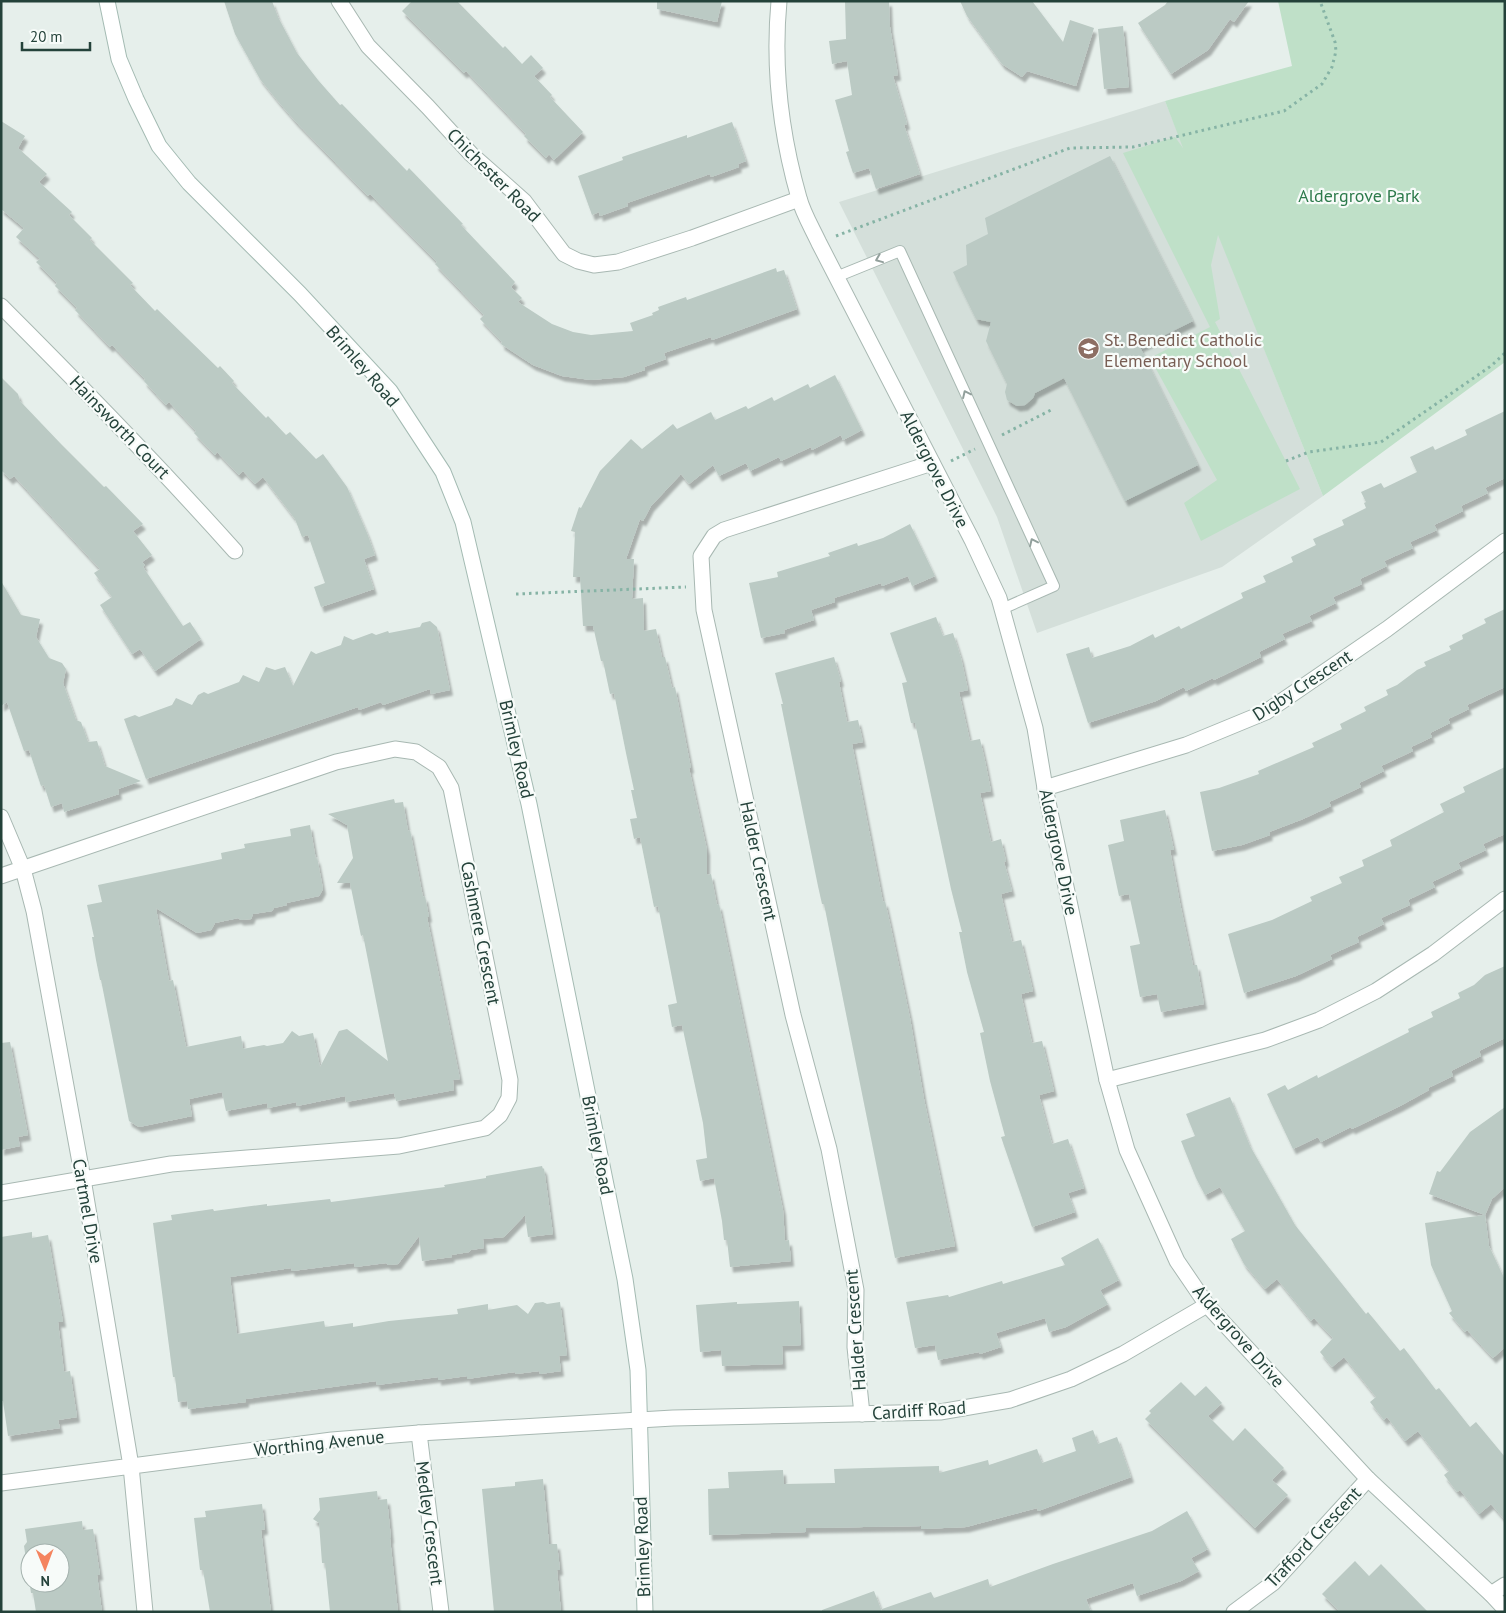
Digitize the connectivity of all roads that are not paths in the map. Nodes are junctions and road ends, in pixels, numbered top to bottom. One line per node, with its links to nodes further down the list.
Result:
1 (107, 1): 21 (street, Brimley Road)
2 (339, 1): 4 (street, Chichester Road)
3 (779, 1): 4 (street, Aldergrove Drive)
4 (799, 199): 5 (street, Aldergrove Drive)
5 (836, 277): 7 (street, Aldergrove Drive); 10 (lane, one-way to 5)
6 (1, 306): 9 (street, Hainsworth Court)
7 (932, 463): 10 (street, Aldergrove Drive); 20 (street, Halder Crescent)
8 (1505, 541): 11 (street, Digby Crescent)
9 (235, 551)
10 (1002, 609): 11 (street, Aldergrove Drive)
11 (1045, 788): 16 (street, Aldergrove Drive)
12 (1, 817): 13 (street, Cartmel Drive)
13 (23, 869): 14 (street, Cashmere Crescent); 17 (street, Cartmel Drive); 17 (street, Cashmere Crescent)
14 (1, 876)
15 (1505, 899): 16 (street)
16 (1107, 1080): 19 (street, Aldergrove Drive)
17 (83, 1179): 18 (street, Cashmere Crescent); 23 (street, Cartmel Drive)
18 (1, 1192)
19 (1207, 1304): 20 (street, Cardiff Road); 24 (street, Aldergrove Drive)
20 (862, 1414): 21 (street, Cardiff Road)
21 (638, 1420): 22 (street, Worthing Avenue); 31 (street, Brimley Road)
22 (419, 1433): 23 (street, Worthing Avenue); 30 (street, Medley Crescent)
23 (131, 1466): 25 (street, Worthing Avenue); 29 (street, Cartmel Drive)
24 (1368, 1479): 27 (street, Aldergrove Drive); 32 (street, Trafford Crescent)
25 (1, 1483)
26 (1505, 1585): 27 (street)
27 (1491, 1594): 28 (street, Aldergrove Drive)
28 (1505, 1609)
29 (145, 1612)
30 (441, 1612)
31 (645, 1612)
32 (1234, 1612)

